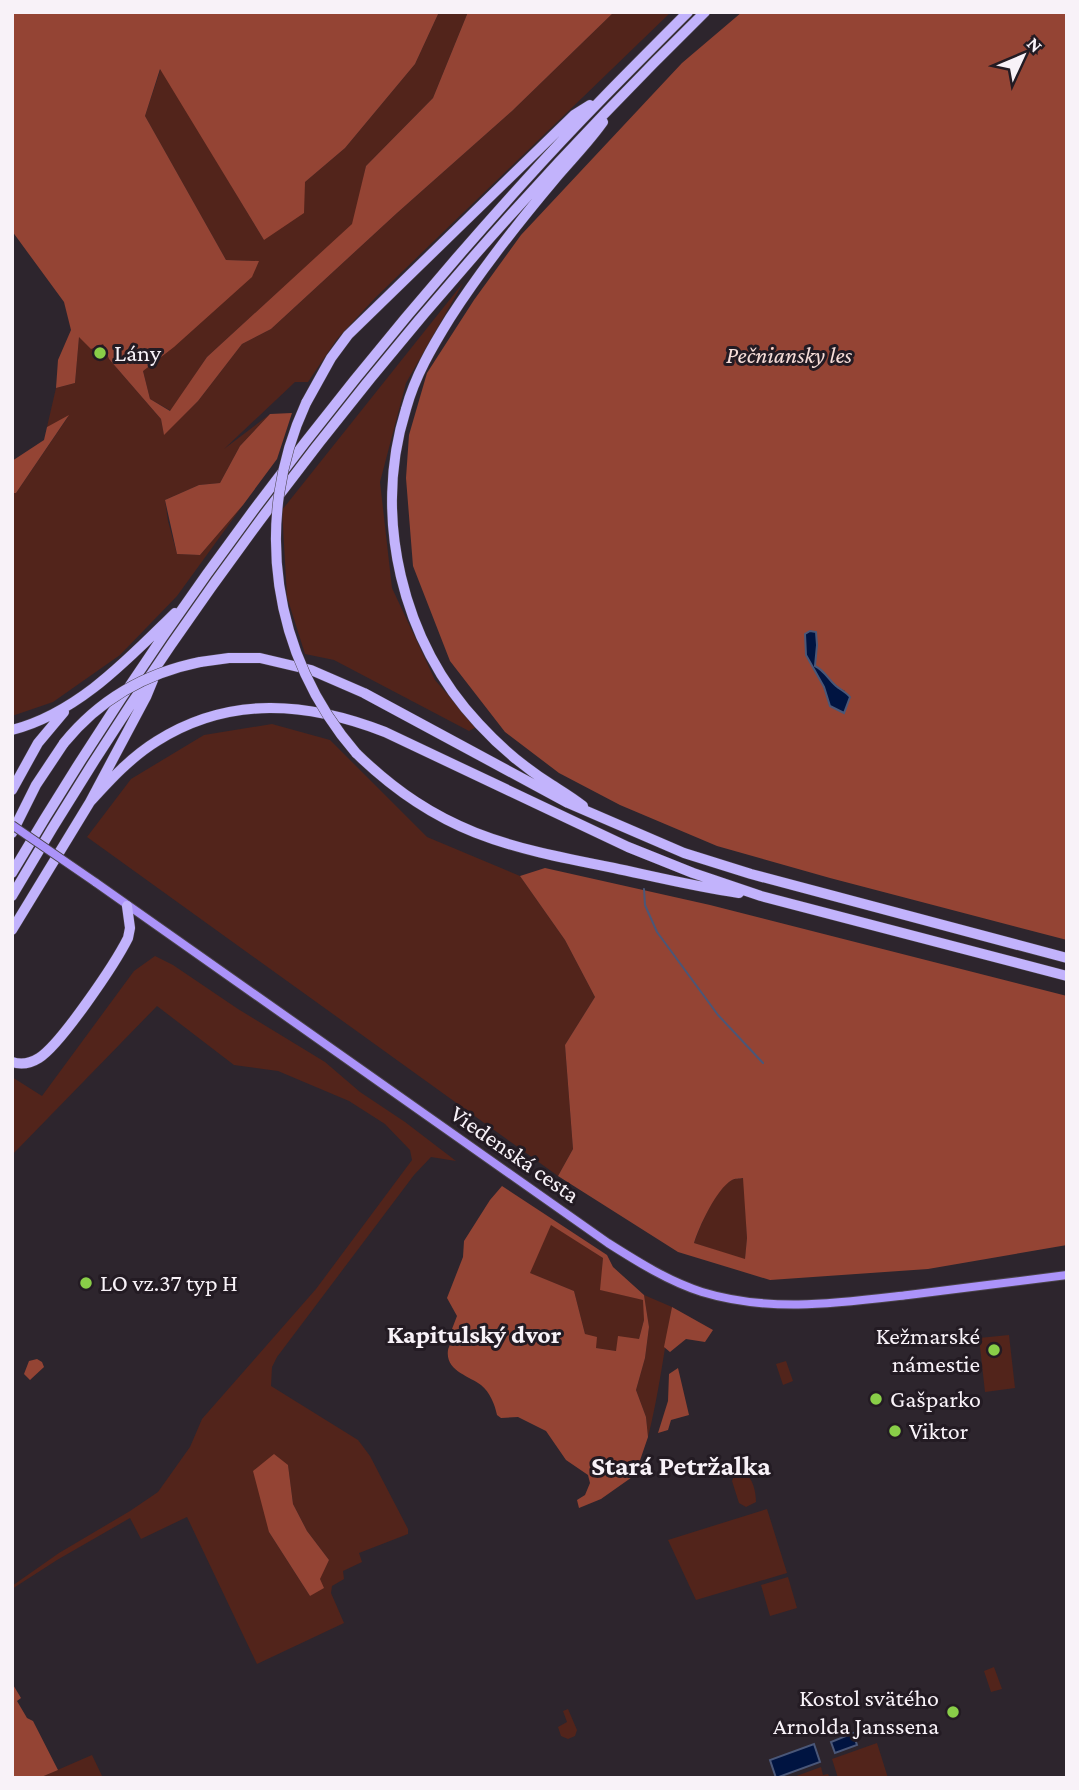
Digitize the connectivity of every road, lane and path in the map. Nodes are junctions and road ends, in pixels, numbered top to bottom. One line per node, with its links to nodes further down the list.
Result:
1 (688, 12): 4 (highway)
2 (705, 12): 3 (highway)
3 (621, 95): 6 (highway); 11 (highway)
4 (605, 96): 5 (highway); 16 (highway, bridge)
5 (192, 596): 7 (highway); 14 (highway)
6 (162, 660): 10 (highway); 15 (highway)
7 (71, 704): 8 (highway); 9 (highway)
8 (12, 730)
9 (12, 790)
10 (90, 802): 16 (highway); 18 (highway)
11 (592, 812): 13 (highway, bridge); 19 (highway)
12 (12, 825): 17 (main road, Viedenská cesta, bridge)
13 (12, 833)
14 (12, 873)
15 (12, 896)
16 (761, 896): 20 (highway)
17 (127, 906): 21 (highway); 22 (main road, Viedenská cesta)
18 (12, 930)
19 (1067, 958)
20 (1067, 976)
21 (12, 1062)
22 (1067, 1275)

